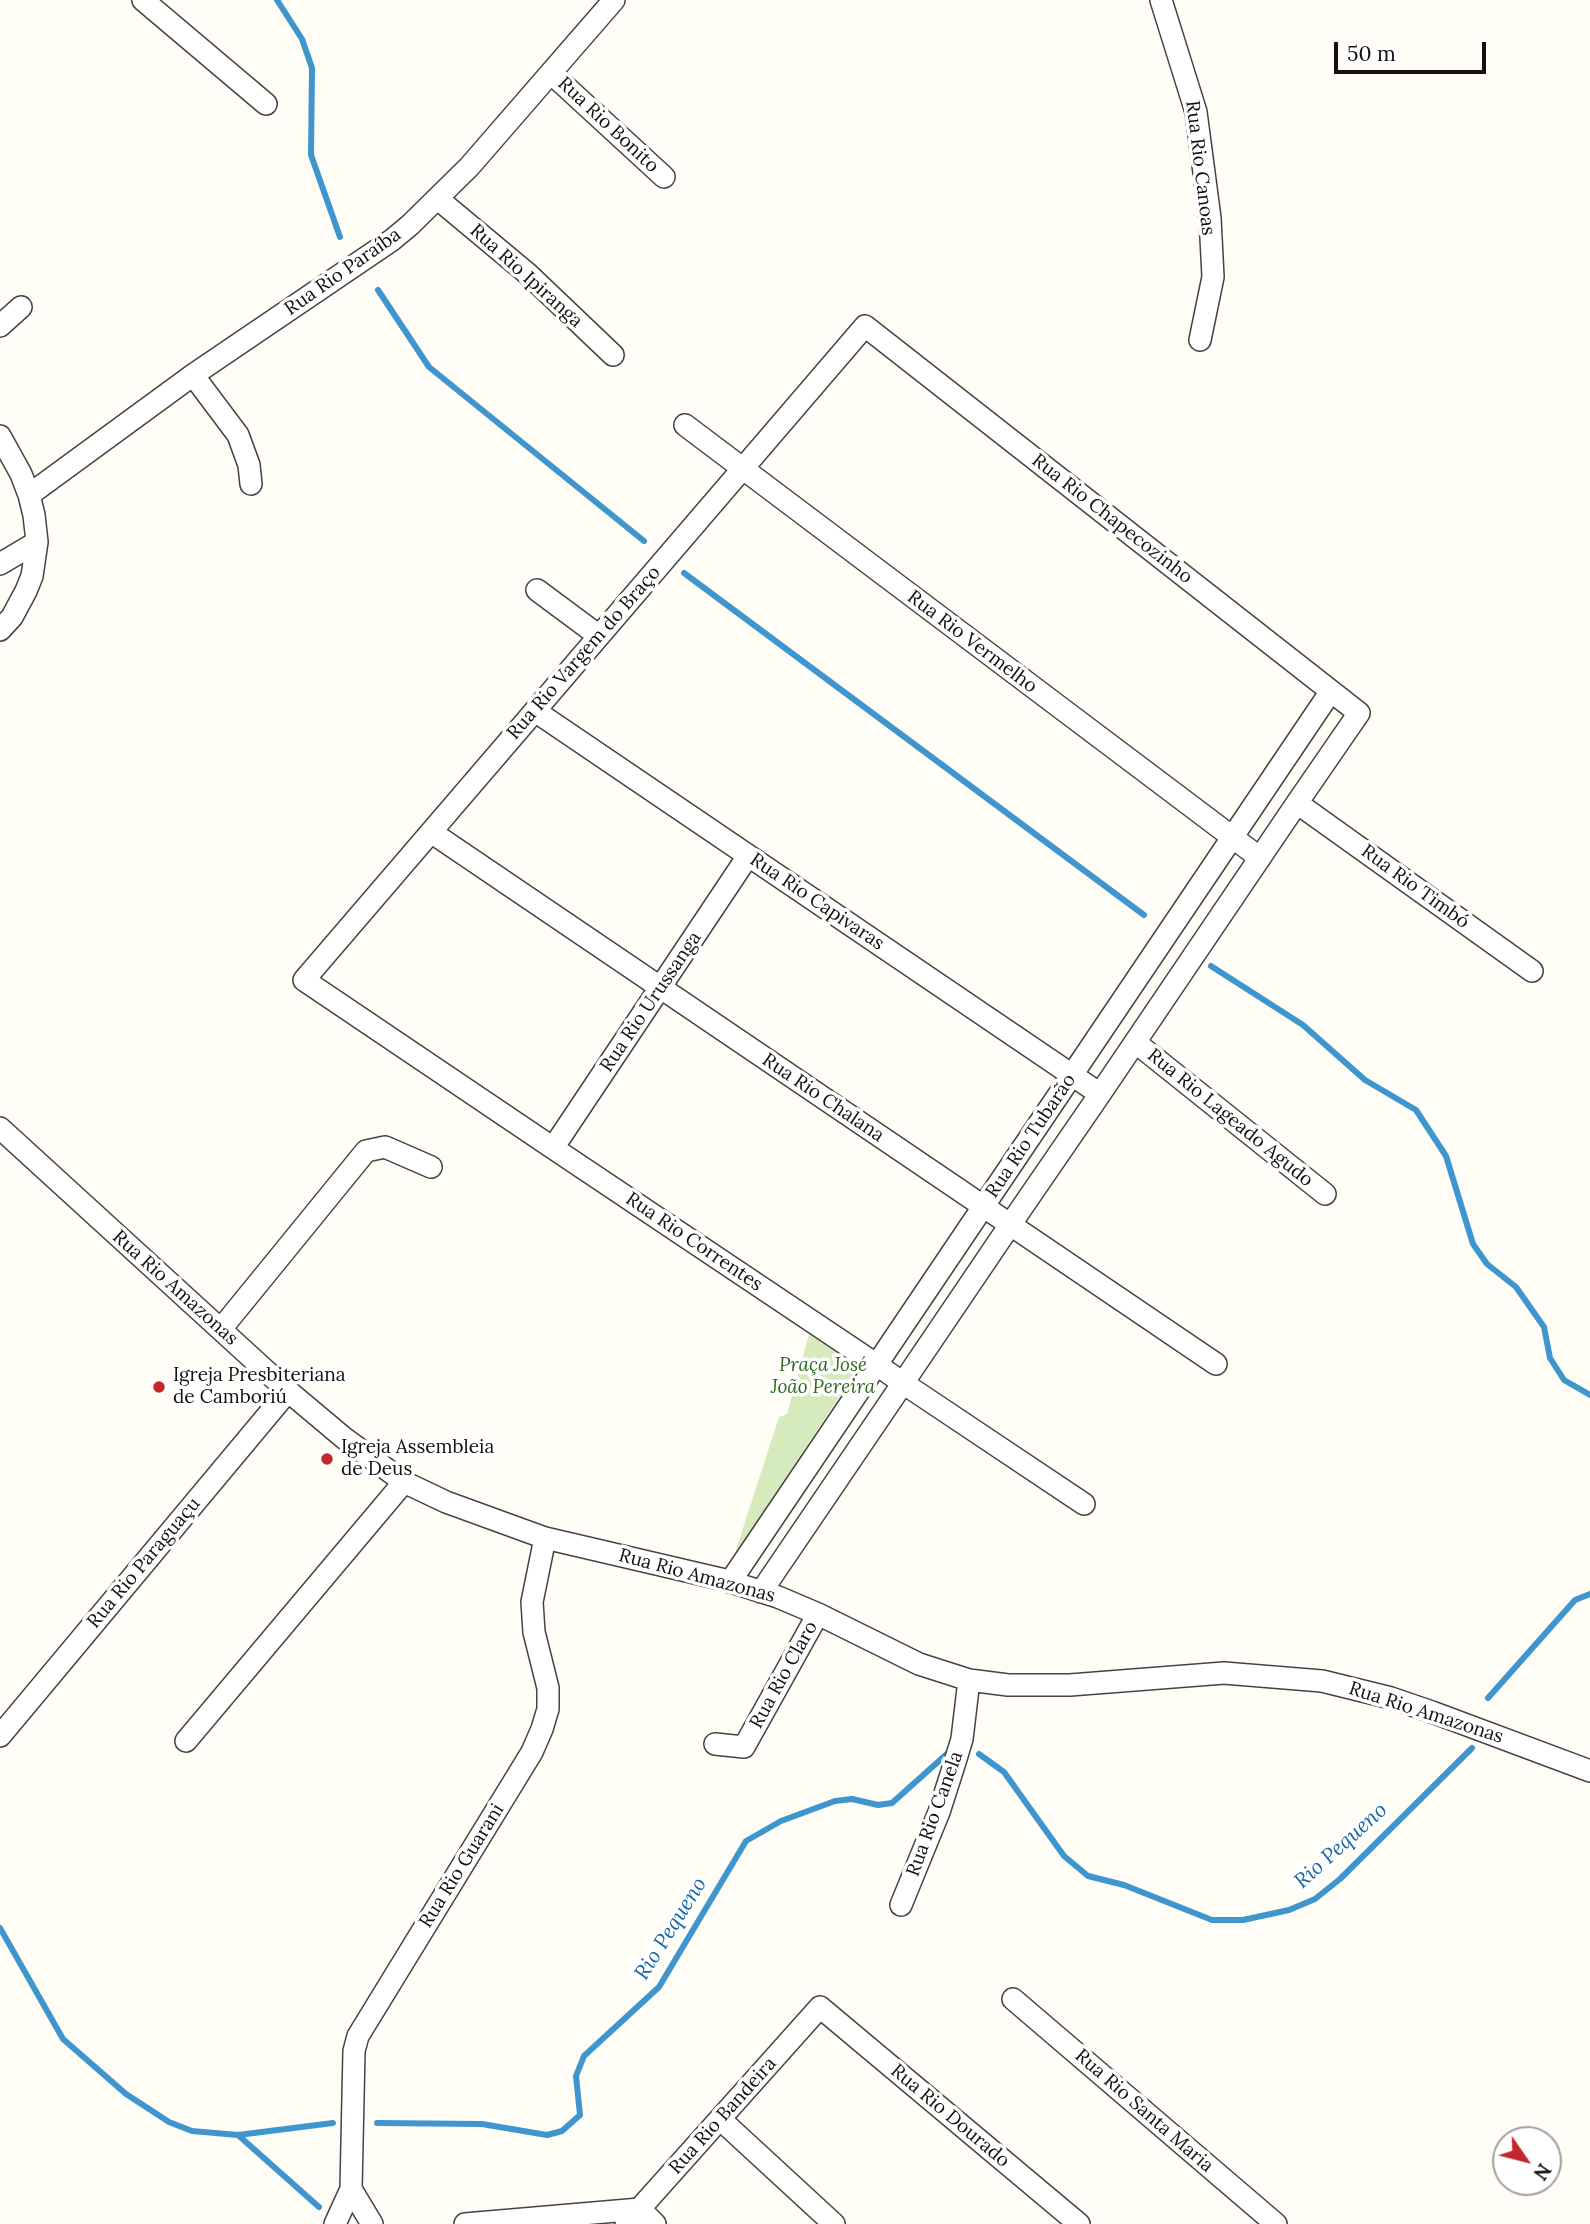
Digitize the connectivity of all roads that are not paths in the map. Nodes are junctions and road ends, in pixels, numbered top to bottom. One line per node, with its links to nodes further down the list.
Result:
1 (143, 0): 5 (street)
2 (614, 0): 4 (street, Rua Rio Paraíba)
3 (1160, 0): 11 (street, Rua Rio Canoas)
4 (552, 74): 6 (street, Rua Rio Bonito); 7 (street, Rua Rio Paraíba)
5 (266, 104)
6 (664, 177)
7 (438, 199): 12 (street, Rua Rio Ipiranga); 13 (street, Rua Rio Paraíba)
8 (21, 306): 9 (street)
9 (0, 326)
10 (865, 326): 16 (street, Rua Rio Vargem do Braço); 24 (street, Rua Rio Chapecozinho)
11 (1200, 340)
12 (613, 355)
13 (193, 375): 17 (street); 18 (street, Rua Rio Paraíba)
14 (685, 425): 16 (street, Rua Rio Vermelho)
15 (0, 436): 18 (street)
16 (743, 469): 23 (street, Rua Rio Vargem do Braço); 29 (street, Rua Rio Vermelho)
17 (251, 484)
18 (29, 495): 19 (street)
19 (37, 542): 20 (street); 22 (street)
20 (0, 564)
21 (537, 590): 23 (street)
22 (0, 630)
23 (599, 636): 25 (street, Rua Rio Vargem do Braço)
24 (1331, 691): 26 (street, Rua Rio Chapecozinho); 29 (street, Rua Rio Tubarão)
25 (535, 711): 28 (street, Rua Rio Vargem do Braço); 30 (street, Rua Rio Capivaras)
26 (1359, 713): 27 (street, Rua Rio Tubarão)
27 (1297, 803): 31 (street, Rua Rio Tubarão); 32 (street, Rua Rio Timbó)
28 (430, 832): 33 (street, Rua Rio Vargem do Braço); 34 (street, Rua Rio Chalana)
29 (1232, 837): 31 (street, Rua Rio Vermelho); 36 (street, Rua Rio Tubarão)
30 (748, 856): 34 (street, Rua Rio Urussanga); 36 (street, Rua Rio Capivaras)
31 (1260, 858): 35 (street, Rua Rio Tubarão)
32 (1532, 971)
33 (304, 980): 39 (street, Rua Rio Correntes)
34 (660, 988): 39 (street, Rua Rio Urussanga); 42 (street, Rua Rio Chalana)
35 (1135, 1042): 37 (street, Rua Rio Tubarão); 41 (street, Rua Rio Lageado Agudo)
36 (1072, 1075): 37 (street, Rua Rio Capivaras); 42 (street, Rua Rio Tubarão)
37 (1100, 1094): 43 (street, Rua Rio Tubarão)
38 (0, 1128): 44 (street, Rua Rio Amazonas)
39 (553, 1148): 46 (street, Rua Rio Correntes)
40 (431, 1167): 44 (street)
41 (1325, 1194)
42 (983, 1207): 43 (street, Rua Rio Chalana); 46 (street, Rua Rio Tubarão)
43 (1010, 1225): 45 (street, Rua Rio Chalana); 47 (street, Rua Rio Tubarão)
44 (221, 1329): 48 (street, Rua Rio Amazonas)
45 (1216, 1364)
46 (877, 1365): 47 (street, Rua Rio Correntes); 52 (street, Rua Rio Tubarão)
47 (903, 1382): 50 (street, Rua Rio Correntes); 53 (street, Rua Rio Tubarão)
48 (288, 1391): 49 (street, Rua Rio Amazonas); 56 (street, Rua Rio Paraguaçu)
49 (404, 1482): 51 (street, Rua Rio Amazonas); 57 (street)
50 (1084, 1504)
51 (545, 1538): 52 (street, Rua Rio Amazonas); 64 (street, Rua Rio Guarani)
52 (730, 1582): 53 (street, Rua Rio Amazonas)
53 (761, 1592): 54 (street, Rua Rio Amazonas)
54 (818, 1614): 55 (street, Rua Rio Amazonas); 58 (street, Rua Rio Claro)
55 (969, 1680): 59 (street, Rua Rio Amazonas); 60 (street, Rua Rio Canela)
56 (0, 1736)
57 (186, 1741)
58 (715, 1744)
59 (1590, 1771)
60 (901, 1905)
61 (1013, 1999): 73 (street, Rua Rio Santa Maria)
62 (820, 2007): 63 (street, Rua Rio Bandeira); 65 (street, Rua Rio Dourado)
63 (720, 2119): 66 (street, Rua Rio Bandeira); 71 (street)
64 (351, 2189): 67 (street, Rua Rio Guarani); 68 (street)
65 (1053, 2216): 72 (street, Rua Rio Dourado)
66 (633, 2217): 69 (street); 70 (street)
67 (335, 2224)
68 (372, 2224)
69 (465, 2224)
70 (655, 2224)
71 (834, 2224)
72 (1079, 2224)
73 (1276, 2224)

